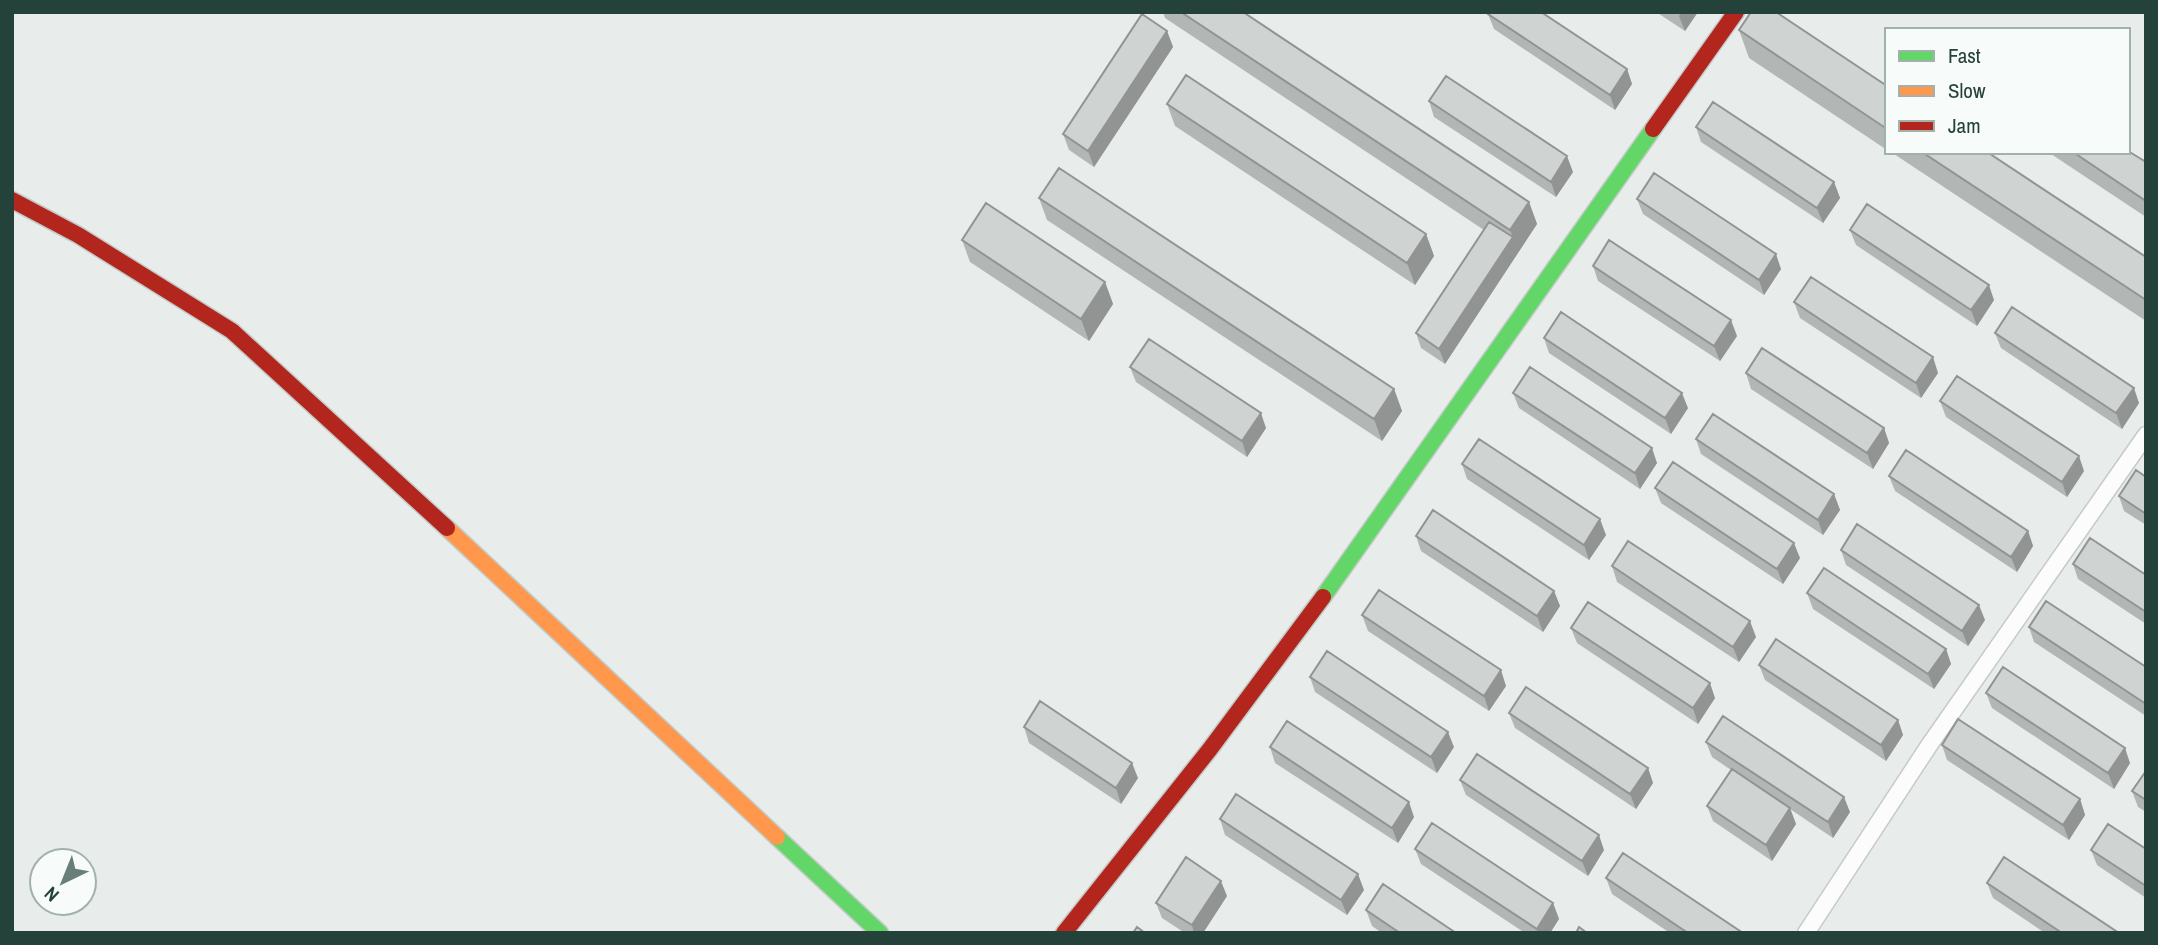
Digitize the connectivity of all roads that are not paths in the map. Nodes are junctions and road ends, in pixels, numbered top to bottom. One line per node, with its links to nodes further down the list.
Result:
1 (1736, 12): 5 (street)
2 (12, 200): 4 (street)
3 (2146, 435): 6 (lane)
4 (880, 933)
5 (1064, 933)
6 (1806, 933)

